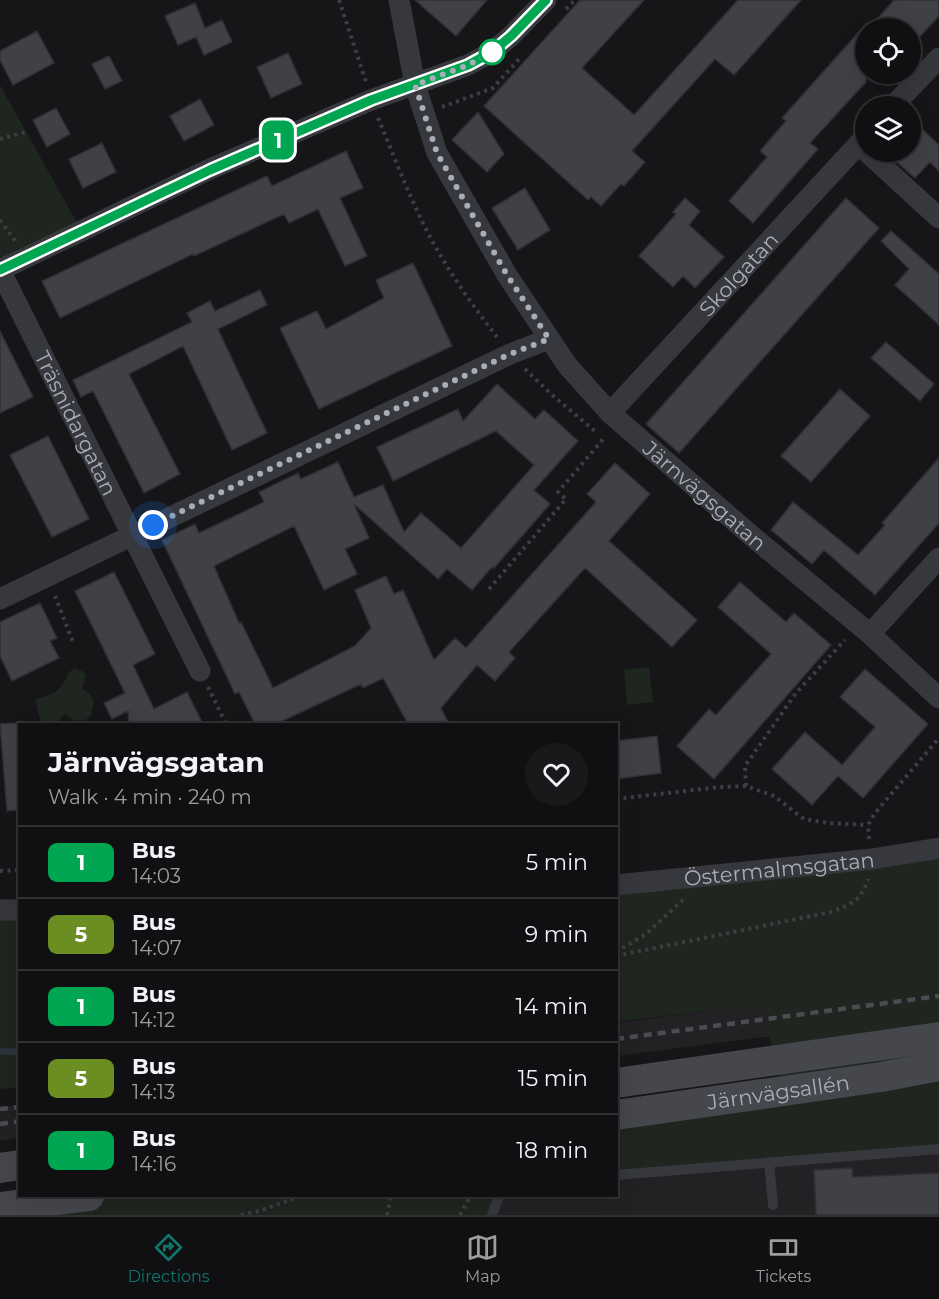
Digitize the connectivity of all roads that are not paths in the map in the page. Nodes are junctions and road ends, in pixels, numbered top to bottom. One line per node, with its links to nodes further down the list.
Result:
1 (399, 0): 4 (street, Järnvägsgatan)
2 (546, 0): 4 (street)
3 (939, 58): 5 (street)
4 (415, 85): 9 (street); 10 (street, Järnvägsgatan)
5 (903, 96)
6 (855, 155): 11 (street, Skolgatan)
7 (881, 162): 8 (street)
8 (939, 218)
9 (0, 270): 12 (street, Träsnidargatan)
10 (549, 339): 11 (street, Järnvägsgatan); 12 (street)
11 (614, 416): 15 (street, Järnvägsgatan)
12 (132, 535): 14 (street); 16 (street, Träsnidargatan)
13 (939, 558): 15 (street)
14 (0, 599)
15 (870, 634): 17 (street, Järnvägsgatan)
16 (200, 672)
17 (939, 698)
18 (939, 848): 19 (street, Östermalmsgatan)
19 (618, 885)
20 (0, 910): 21 (street)
21 (18, 910)
22 (939, 1037): 24 (main road, Järnvägsallén)
23 (939, 1066): 25 (main road, Järnvägsallén)
24 (618, 1083)
25 (618, 1115)
26 (939, 1149): 27 (lane)
27 (769, 1162): 30 (lane); 33 (lane)
28 (18, 1165): 29 (main road)
29 (0, 1168)
30 (618, 1174)
31 (81, 1197): 34 (main road)
32 (499, 1197): 35 (lane)
33 (773, 1205)
34 (0, 1207)
35 (492, 1215)

